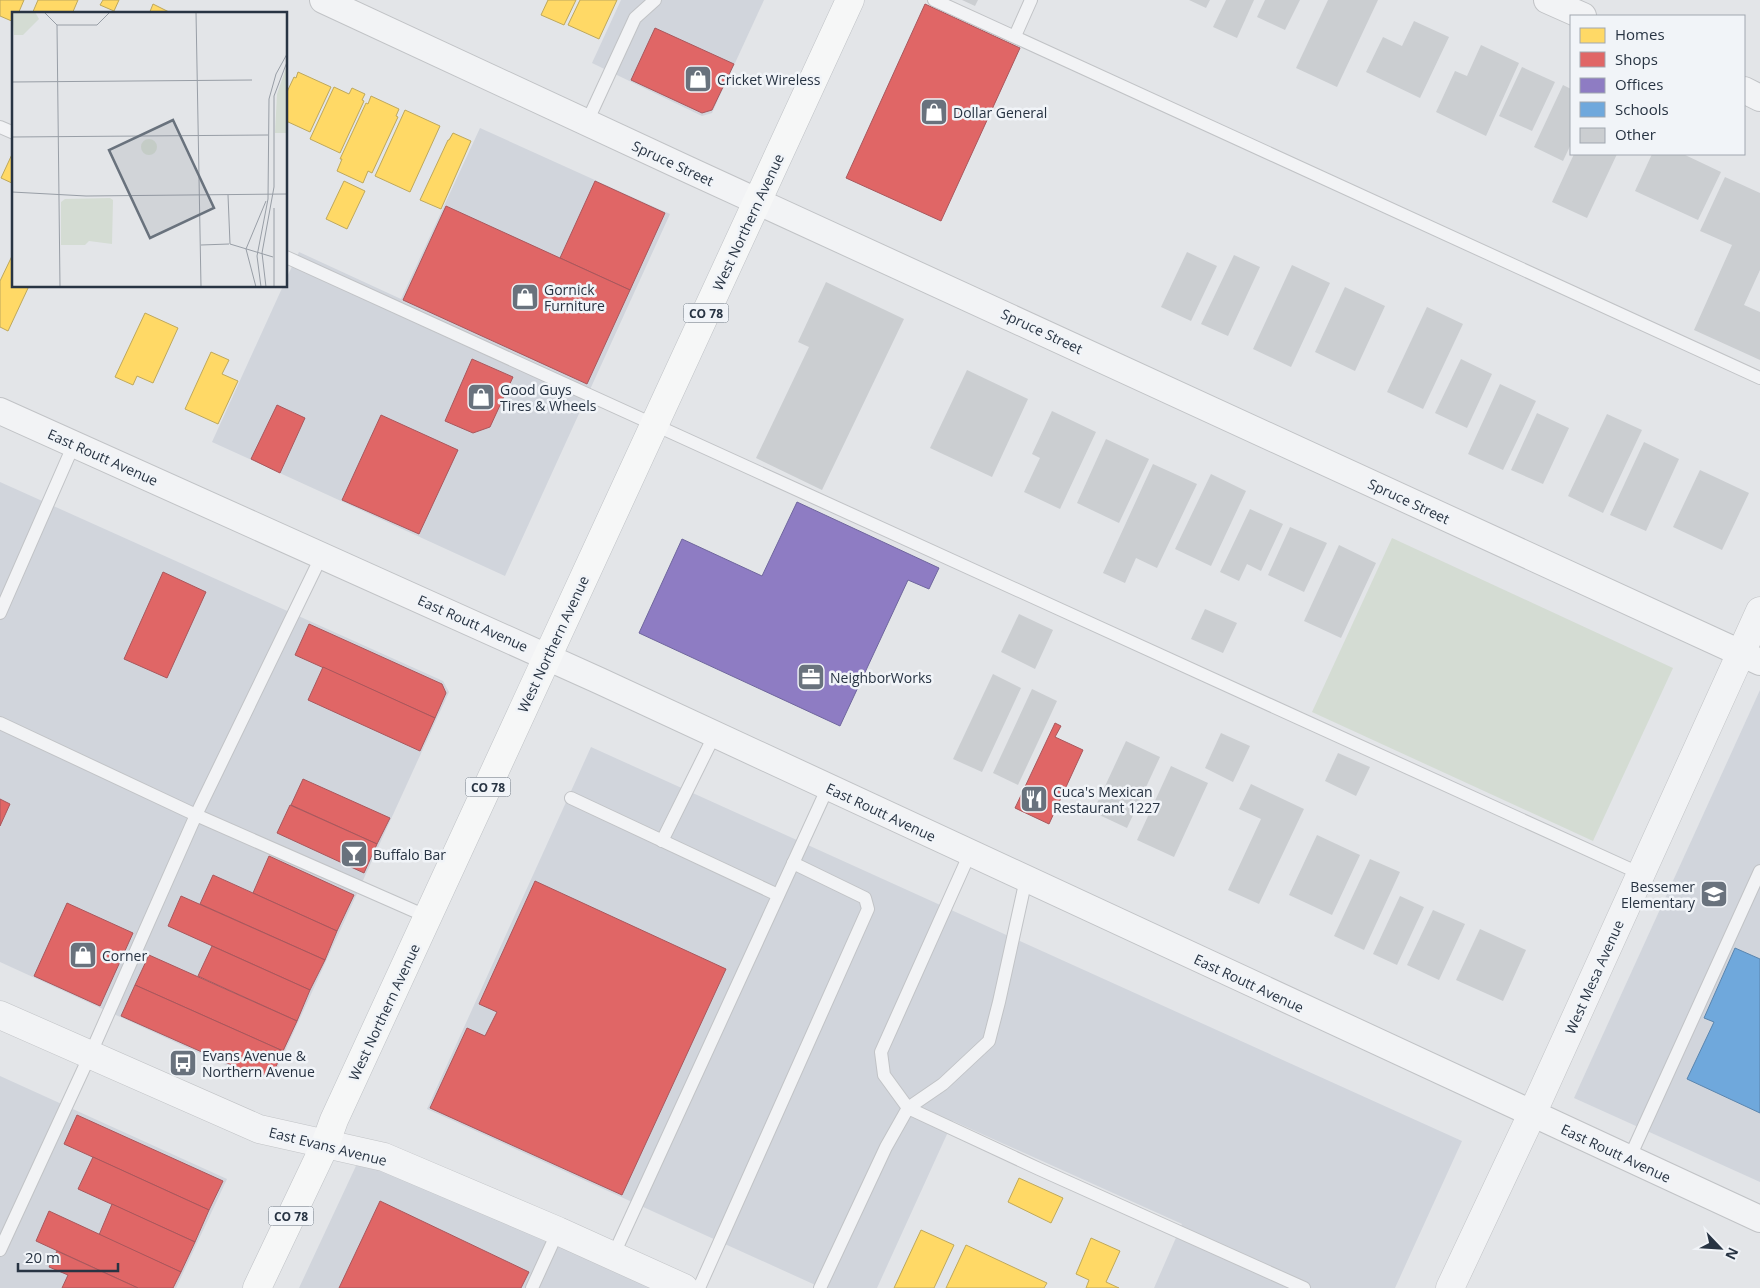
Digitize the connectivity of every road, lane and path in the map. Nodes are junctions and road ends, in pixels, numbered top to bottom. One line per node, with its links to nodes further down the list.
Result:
1 (323, 0): 11 (street, Spruce Street)
2 (655, 0): 11 (lane)
3 (850, 0): 14 (main road, West Northern Avenue / CO 78)
4 (934, 0): 8 (lane)
5 (1031, 0): 8 (lane)
6 (1547, 0): 7 (street)
7 (1580, 15)
8 (1015, 36): 16 (lane)
9 (1745, 90): 10 (street)
10 (1760, 98)
11 (587, 122): 14 (street, Spruce Street)
12 (0, 127): 13 (lane)
13 (12, 133)
14 (757, 201): 18 (main road, West Northern Avenue / CO 78); 24 (street, Spruce Street)
15 (288, 258): 18 (lane)
16 (1760, 378)
17 (0, 411): 19 (street, East Routt Avenue)
18 (655, 424): 23 (main road, West Northern Avenue / CO 78); 34 (lane)
19 (74, 444): 20 (street, East Routt Avenue); 22 (lane)
20 (322, 555): 23 (street, East Routt Avenue); 29 (lane)
21 (1760, 611): 24 (street, West Mesa Avenue)
22 (0, 613)
23 (547, 657): 26 (street, East Routt Avenue); 37 (main road, West Northern Avenue / CO 78)
24 (1750, 658): 34 (street, West Mesa Avenue)
25 (0, 723): 29 (lane)
26 (714, 734): 27 (street, East Routt Avenue); 30 (lane)
27 (828, 787): 31 (street, East Routt Avenue); 32 (lane)
28 (571, 798): 30 (lane)
29 (196, 815): 37 (lane); 39 (lane)
30 (662, 841): 36 (lane)
31 (970, 854): 35 (street, East Routt Avenue); 40 (lane)
32 (793, 863): 36 (lane); 51 (lane)
33 (1760, 870): 43 (lane)
34 (1641, 874): 41 (street, West Mesa Avenue)
35 (1026, 879): 40 (lane); 41 (street, East Routt Avenue)
36 (778, 895): 47 (lane)
37 (428, 917): 42 (main road, West Northern Avenue / CO 78)
38 (0, 1015): 39 (street, East Evans Avenue)
39 (90, 1055): 42 (street, East Evans Avenue); 46 (lane)
40 (908, 1108): 52 (lane); 53 (lane)
41 (1532, 1114): 43 (street, East Routt Avenue); 54 (street, West Mesa Avenue)
42 (325, 1145): 45 (street, East Evans Avenue); 48 (main road, West Northern Avenue / CO 78)
43 (1629, 1159): 44 (street, East Routt Avenue)
44 (1760, 1219)
45 (558, 1231): 47 (street, East Evans Avenue); 49 (lane)
46 (0, 1250)
47 (613, 1256): 50 (street, East Evans Avenue)
48 (258, 1288)
49 (532, 1288)
50 (684, 1288)
51 (700, 1288)
52 (820, 1288)
53 (1304, 1288)
54 (1450, 1288)

